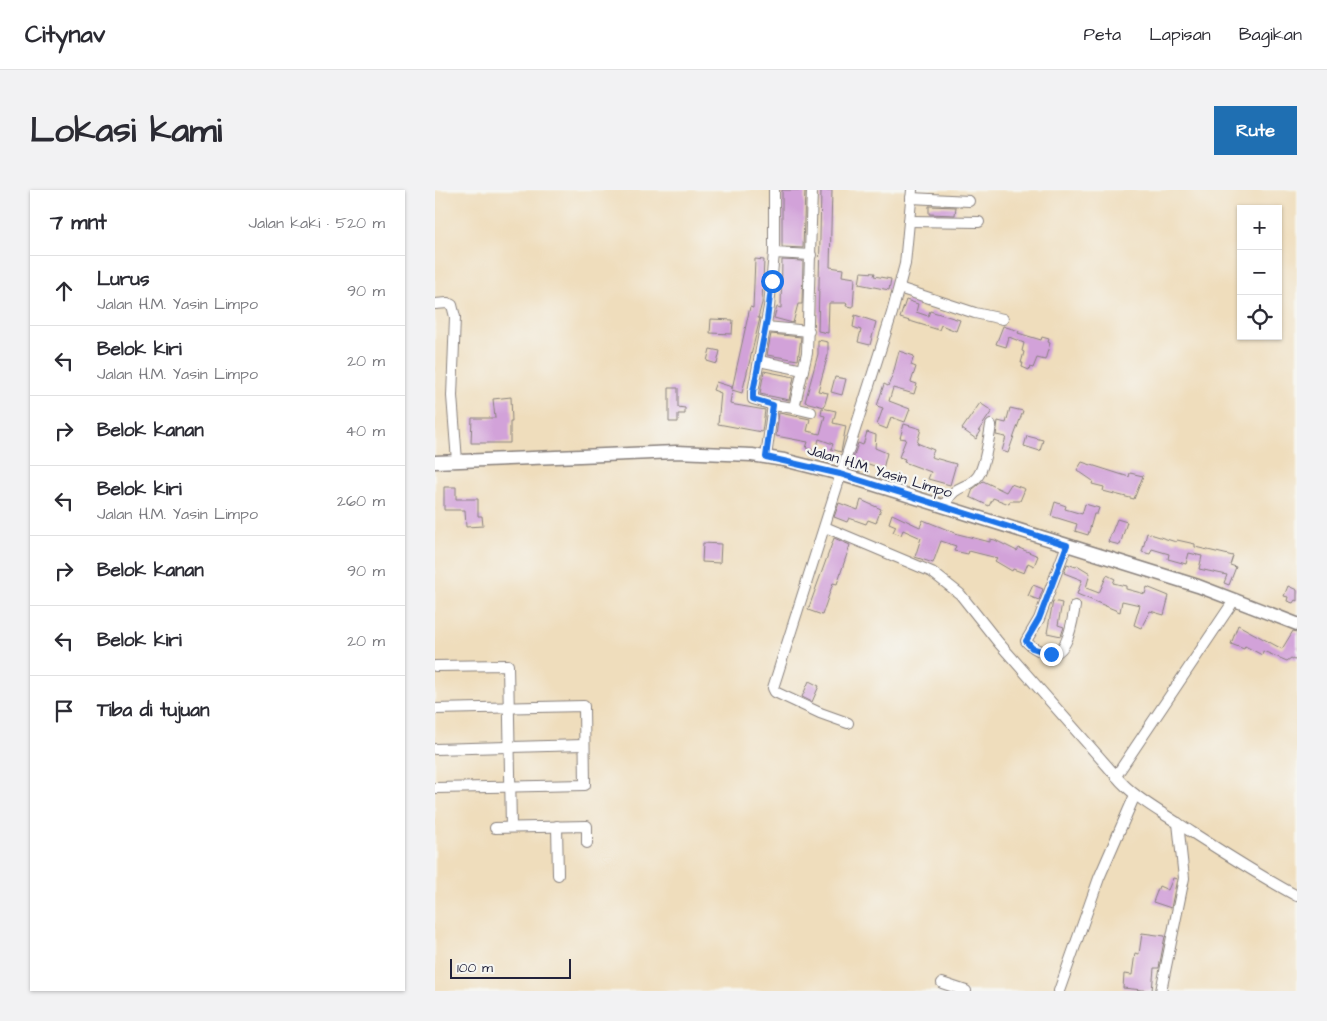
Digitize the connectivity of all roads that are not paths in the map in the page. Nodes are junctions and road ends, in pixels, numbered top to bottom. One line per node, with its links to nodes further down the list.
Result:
1 (774, 190): 7 (street)
2 (812, 190): 8 (street)
3 (912, 194): 4 (street); 5 (street)
4 (969, 201)
5 (909, 221): 6 (street); 9 (street)
6 (979, 222)
7 (774, 253): 8 (street); 12 (street)
8 (811, 255): 13 (street)
9 (899, 288): 11 (street); 23 (street)
10 (435, 304): 21 (street)
11 (1003, 319)
12 (766, 326): 13 (street); 14 (street)
13 (809, 331): 15 (street)
14 (759, 361): 15 (street); 16 (street)
15 (803, 370): 17 (street)
16 (773, 405): 17 (street); 20 (street)
17 (795, 408): 18 (street)
18 (811, 412)
19 (991, 426): 24 (street)
20 (766, 457): 21 (main road, Jalan H.M. Yasin Limpo); 23 (main road, Jalan H.M. Yasin Limpo)
21 (457, 461): 22 (main road, Jalan H.M. Yasin Limpo)
22 (435, 462)
23 (840, 474): 24 (main road, Jalan H.M. Yasin Limpo); 25 (street)
24 (944, 508): 26 (main road, Jalan H.M. Yasin Limpo)
25 (825, 527): 33 (street); 37 (street)
26 (1067, 545): 27 (main road, Jalan H.M. Yasin Limpo); 28 (street)
27 (1235, 599): 29 (main road, Jalan H.M. Yasin Limpo); 37 (street)
28 (1075, 606)
29 (1297, 624)
30 (435, 666): 31 (street)
31 (509, 708): 32 (street); 34 (street); 35 (street)
32 (435, 709)
33 (848, 723)
34 (585, 745): 35 (street); 38 (street)
35 (510, 747): 36 (street); 38 (street)
36 (435, 749)
37 (1116, 776): 40 (street)
38 (511, 786): 39 (street); 43 (street)
39 (435, 788)
40 (1135, 795): 41 (street); 50 (street)
41 (1177, 823): 47 (street); 51 (street)
42 (557, 826): 43 (street); 45 (street); 46 (street)
43 (511, 827): 44 (street)
44 (495, 828)
45 (587, 843)
46 (558, 875)
47 (1297, 896)
48 (942, 983): 49 (street)
49 (966, 991)
50 (1059, 991)
51 (1161, 991)

